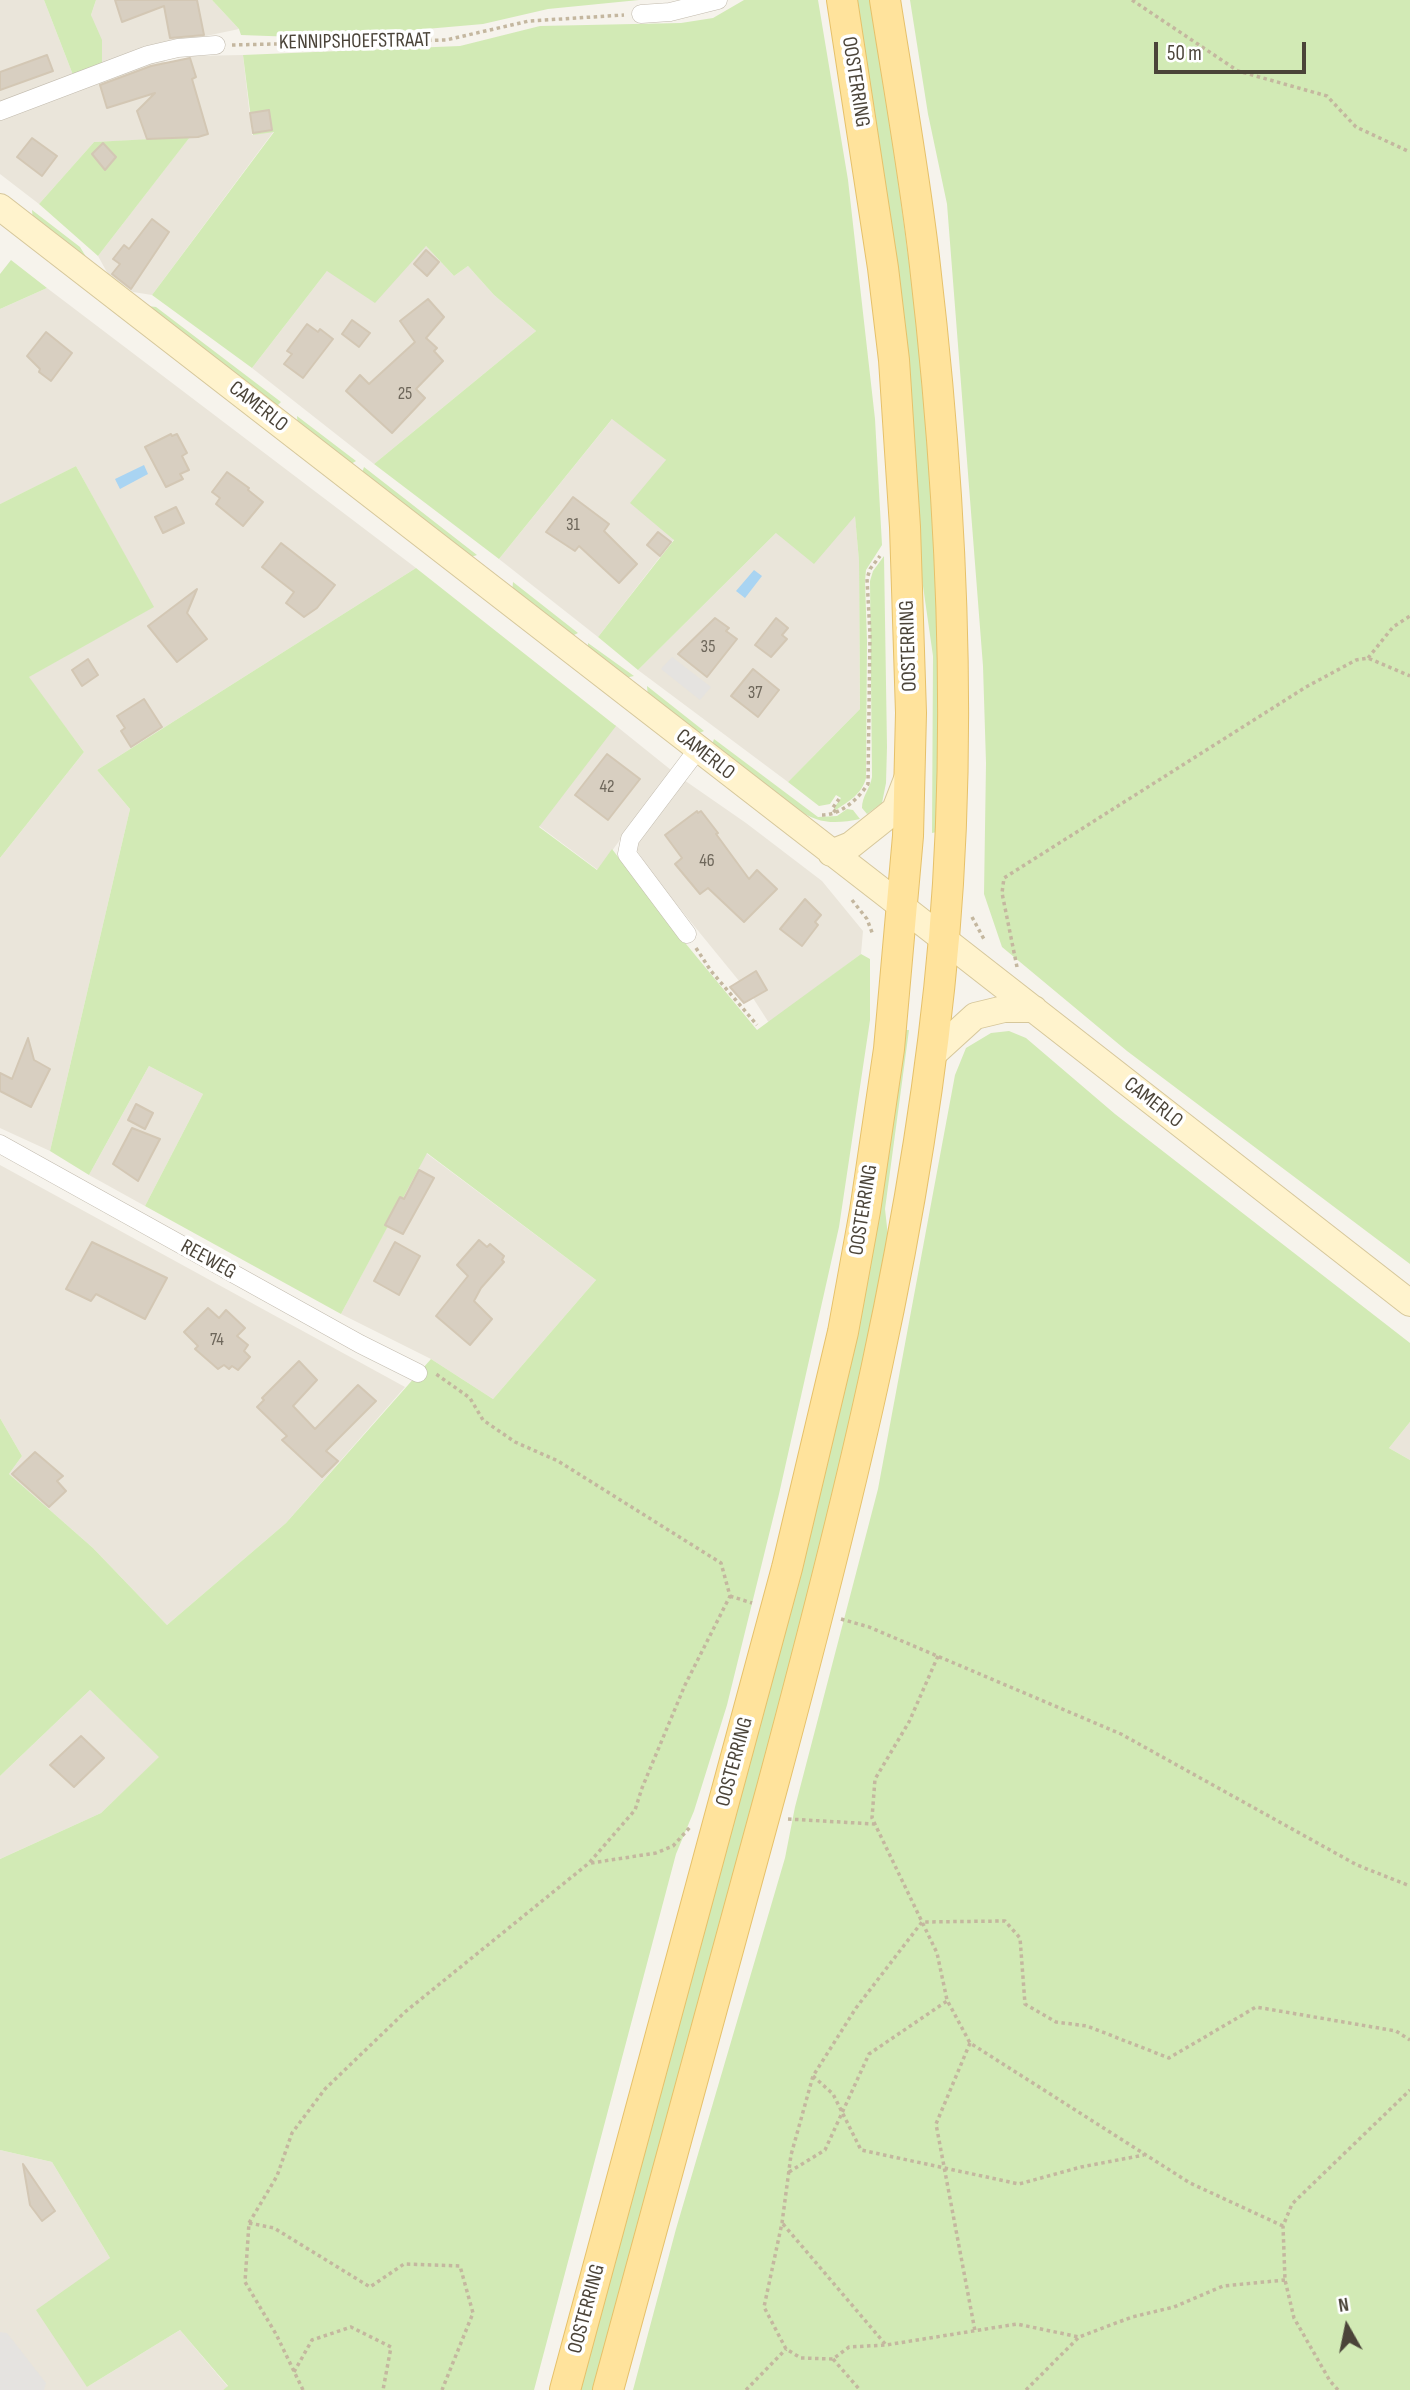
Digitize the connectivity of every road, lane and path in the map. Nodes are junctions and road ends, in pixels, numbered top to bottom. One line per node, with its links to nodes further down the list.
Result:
1 (718, 0): 5 (street)
2 (842, 0): 15 (main road, OOSTERRING)
3 (885, 0): 25 (main road, OOSTERRING)
4 (1132, 0): 8 (path)
5 (641, 14): 6 (path, KENNIPSHOEFSTRAAT)
6 (216, 46): 7 (street)
7 (0, 111)
8 (1410, 152)
9 (0, 207): 14 (main road, CAMERLO)
10 (885, 547): 17 (path)
11 (1410, 616): 12 (path)
12 (1368, 658): 13 (path); 27 (path)
13 (1410, 676)
14 (698, 749): 19 (main road, CAMERLO); 23 (street)
15 (910, 773): 19 (main road); 21 (main road, OOSTERRING)
16 (839, 799): 18 (path)
17 (854, 800)
18 (836, 812)
19 (831, 853): 21 (main road, CAMERLO)
20 (848, 896): 24 (path)
21 (903, 908): 25 (main road, CAMERLO); 66 (main road, OOSTERRING)
22 (968, 909): 26 (path)
23 (687, 934): 29 (path)
24 (874, 936)
25 (944, 939): 28 (main road, CAMERLO); 30 (main road, OOSTERRING)
26 (991, 950)
27 (1018, 972)
28 (1034, 1009): 30 (main road); 32 (main road, CAMERLO)
29 (757, 1025)
30 (930, 1057): 67 (main road, OOSTERRING)
31 (0, 1144): 33 (street, REEWEG)
32 (1410, 1303)
33 (418, 1373): 34 (path)
34 (730, 1596): 35 (path); 41 (path)
35 (756, 1604)
36 (839, 1619): 37 (path)
37 (937, 1656): 40 (path); 42 (path)
38 (786, 1819): 40 (path)
39 (698, 1823): 41 (path)
40 (874, 1824): 43 (path)
41 (589, 1863): 53 (path)
42 (1410, 1886)
43 (922, 1922): 44 (path); 45 (path); 47 (path)
44 (947, 2000): 46 (path); 49 (path)
45 (1410, 2040)
46 (970, 2043): 50 (path); 51 (path)
47 (813, 2076): 49 (path); 52 (path)
48 (1410, 2090): 55 (path)
49 (842, 2113): 51 (path); 52 (path)
50 (1145, 2155): 51 (path); 55 (path)
51 (944, 2168): 57 (path)
52 (789, 2172): 54 (path)
53 (249, 2223): 62 (path); 65 (path)
54 (782, 2223): 59 (path); 60 (path)
55 (1283, 2225): 56 (path)
56 (1285, 2280): 58 (path); 71 (path)
57 (975, 2331): 58 (path); 59 (path)
58 (1079, 2337): 70 (path)
59 (886, 2345): 61 (path)
60 (786, 2349): 61 (path); 68 (path)
61 (833, 2360): 69 (path)
62 (294, 2372): 63 (path); 64 (path)
63 (303, 2390)
64 (383, 2390)
65 (442, 2390)
66 (565, 2390)
67 (607, 2390)
68 (746, 2390)
69 (860, 2390)
70 (1026, 2390)
71 (1338, 2390)

